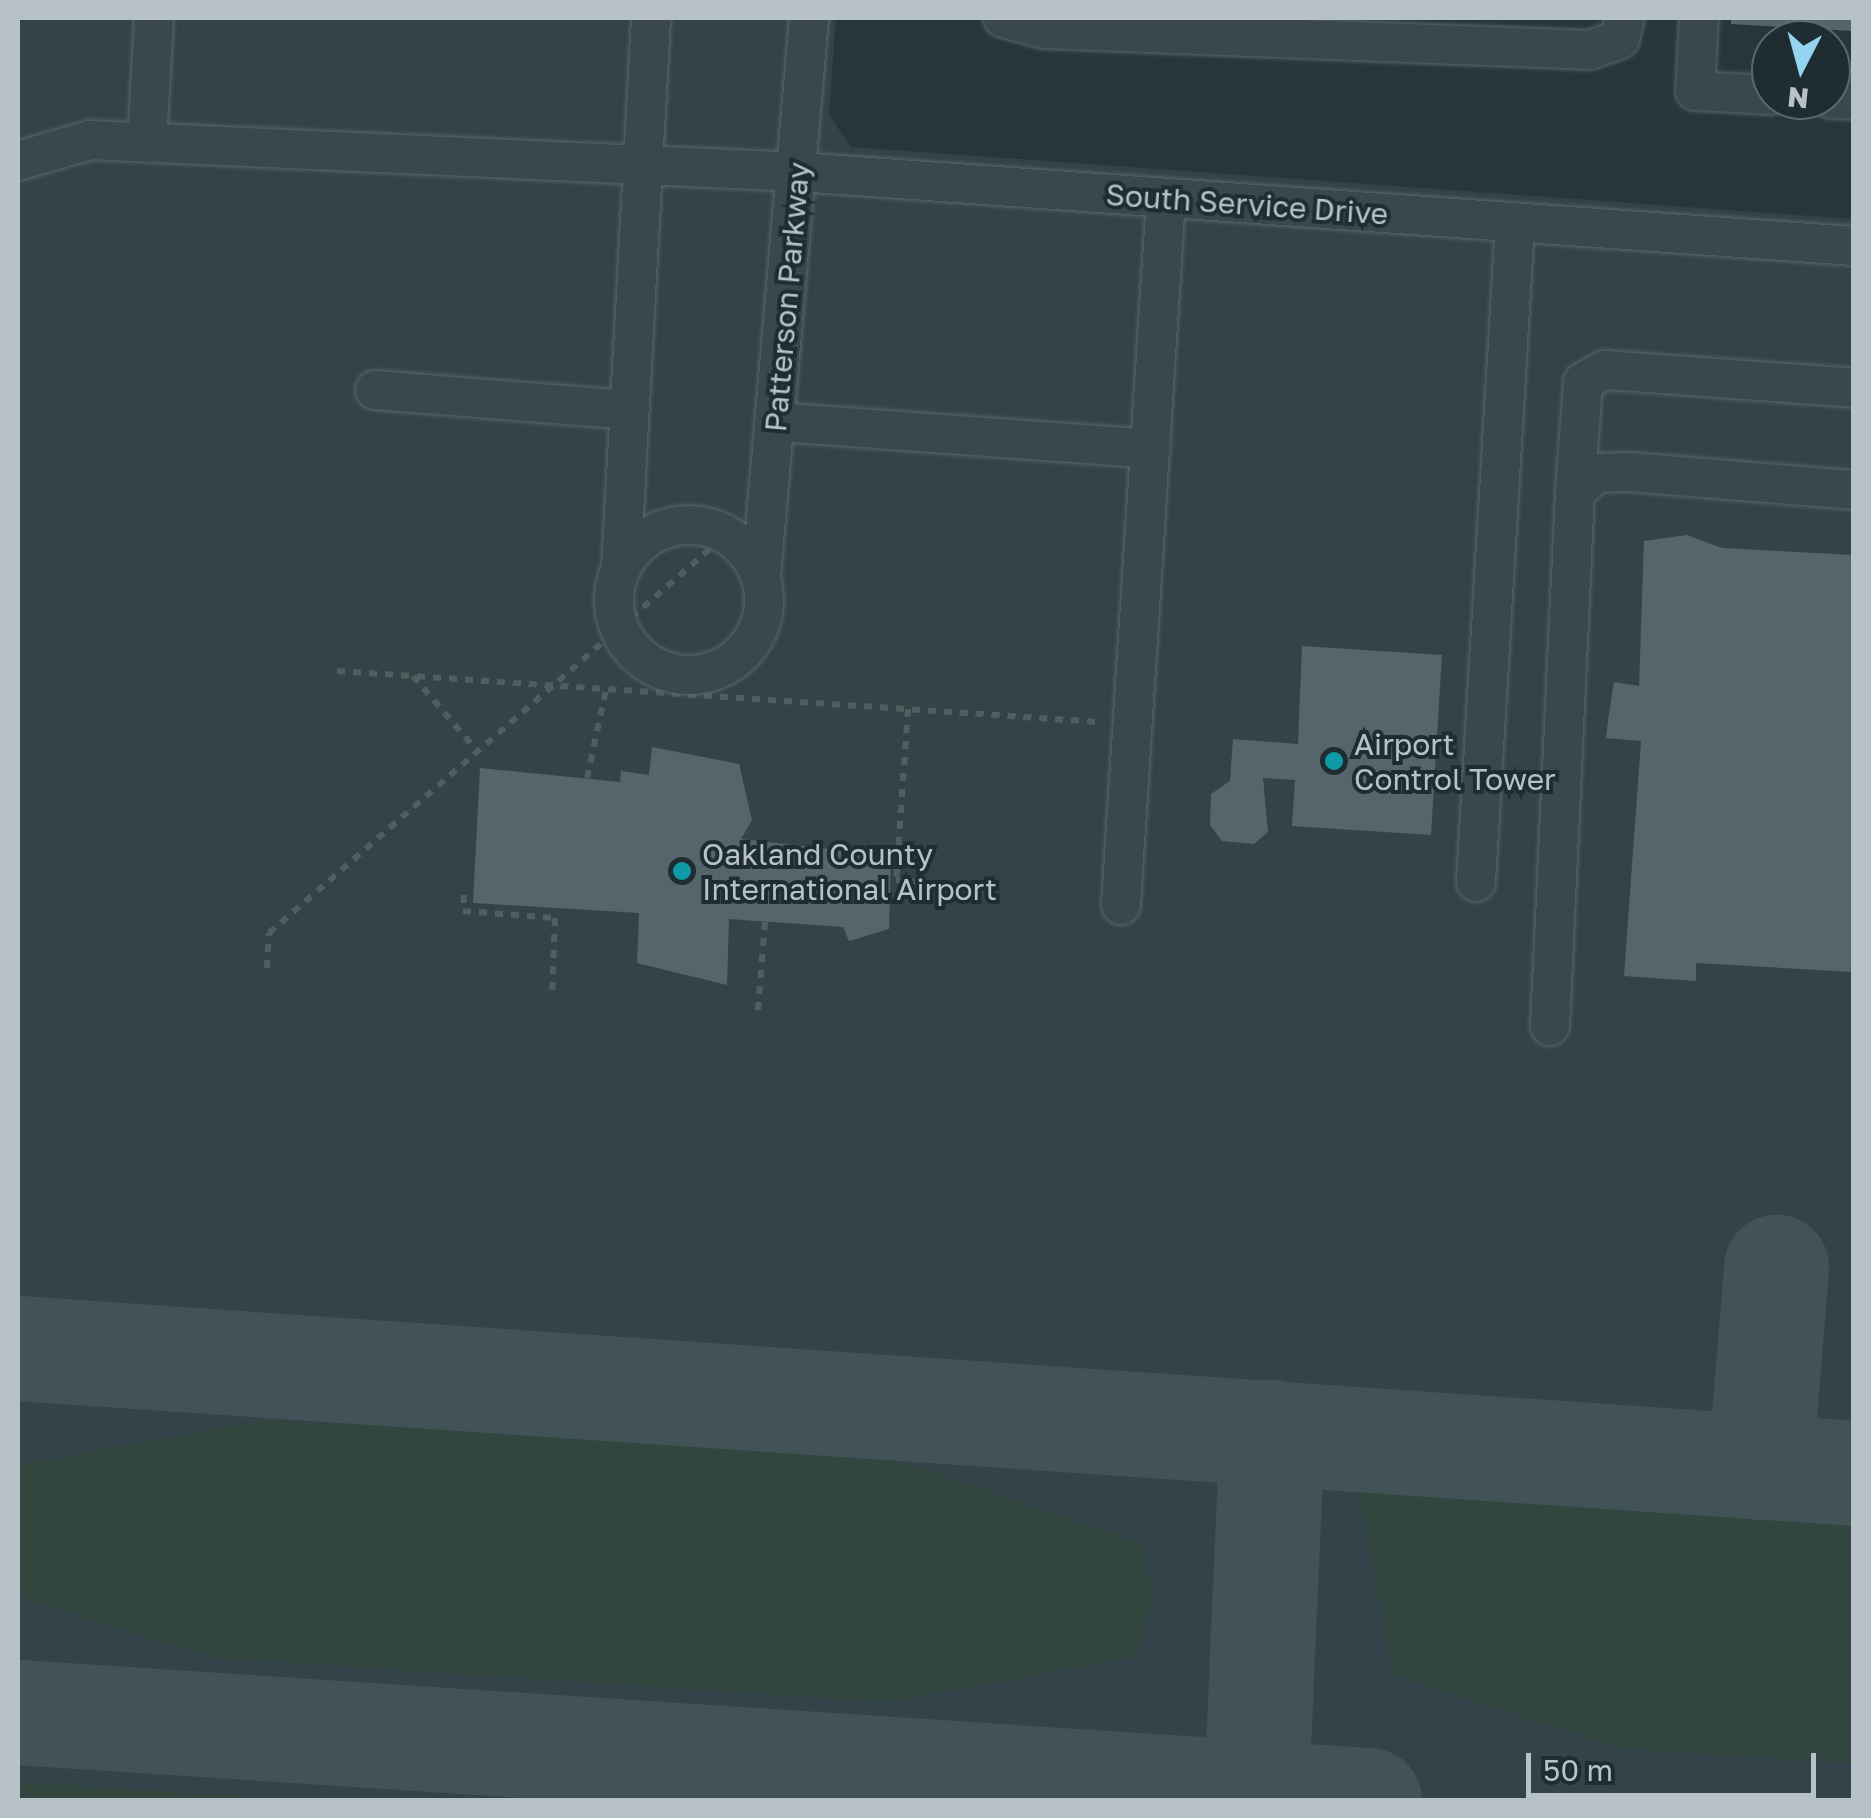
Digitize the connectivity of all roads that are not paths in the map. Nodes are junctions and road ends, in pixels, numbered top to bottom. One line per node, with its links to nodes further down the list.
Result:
1 (154, 18): 8 (street)
2 (650, 18): 10 (street)
3 (809, 18): 11 (street, Patterson Parkway)
4 (1003, 18): 5 (street)
5 (1625, 18)
6 (1699, 18): 7 (street)
7 (1751, 94)
8 (147, 143): 9 (street, South Service Drive); 10 (street, South Service Drive)
9 (18, 161)
10 (640, 166): 11 (street, South Service Drive); 17 (street)
11 (798, 172): 12 (street, South Service Drive); 18 (street, Patterson Parkway)
12 (1166, 198): 13 (street, South Service Drive); 19 (street)
13 (1515, 223): 14 (street, South Service Drive); 24 (street)
14 (1854, 246)
15 (1854, 388): 21 (street)
16 (375, 390): 17 (street)
17 (627, 410): 22 (street)
18 (777, 422): 19 (street); 23 (street, Patterson Parkway)
19 (1151, 449): 25 (street)
20 (1854, 490): 21 (street)
21 (1575, 492): 26 (street)
22 (621, 569): 23 (street); 23 (street, Patterson Parkway)
23 (761, 576)
24 (1476, 882)
25 (1121, 904)
26 (1550, 1026)

